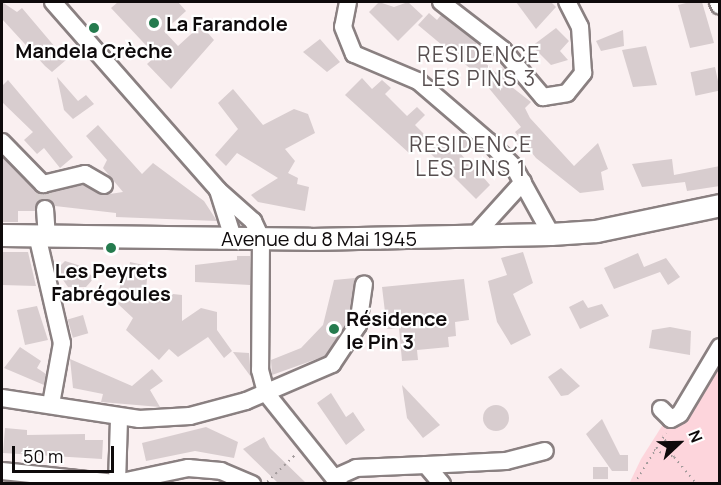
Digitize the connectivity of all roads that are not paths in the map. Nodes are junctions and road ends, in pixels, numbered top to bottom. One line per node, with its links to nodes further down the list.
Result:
1 (54, 2): 10 (street)
2 (348, 2): 8 (street)
3 (441, 2): 4 (street)
4 (567, 2)
5 (718, 2): 6 (street)
6 (720, 6)
7 (2, 142): 9 (street)
8 (523, 182): 13 (street); 16 (street)
9 (104, 185)
10 (218, 190): 17 (street); 18 (street)
11 (720, 206): 13 (main road, Avenue du 8 Mai 1945)
12 (45, 209): 15 (street)
13 (551, 234): 16 (main road, Avenue du 8 Mai 1945)
14 (2, 235): 15 (main road, Avenue du 8 Mai 1945)
15 (42, 235): 17 (main road, Avenue du 8 Mai 1945); 23 (street)
16 (474, 236): 18 (main road, Avenue du 8 Mai 1945)
17 (233, 238): 18 (main road, Avenue du 8 Mai 1945)
18 (261, 238): 21 (street)
19 (364, 284): 21 (street)
20 (720, 347): 24 (street)
21 (266, 393): 25 (street); 29 (street)
22 (2, 398): 23 (street)
23 (51, 404): 25 (street)
24 (669, 413)
25 (119, 418): 30 (street)
26 (545, 451): 27 (street)
27 (426, 465): 29 (street); 32 (street)
28 (2, 471): 30 (street)
29 (337, 481)
30 (117, 483): 31 (street)
31 (252, 483)
32 (442, 483)

